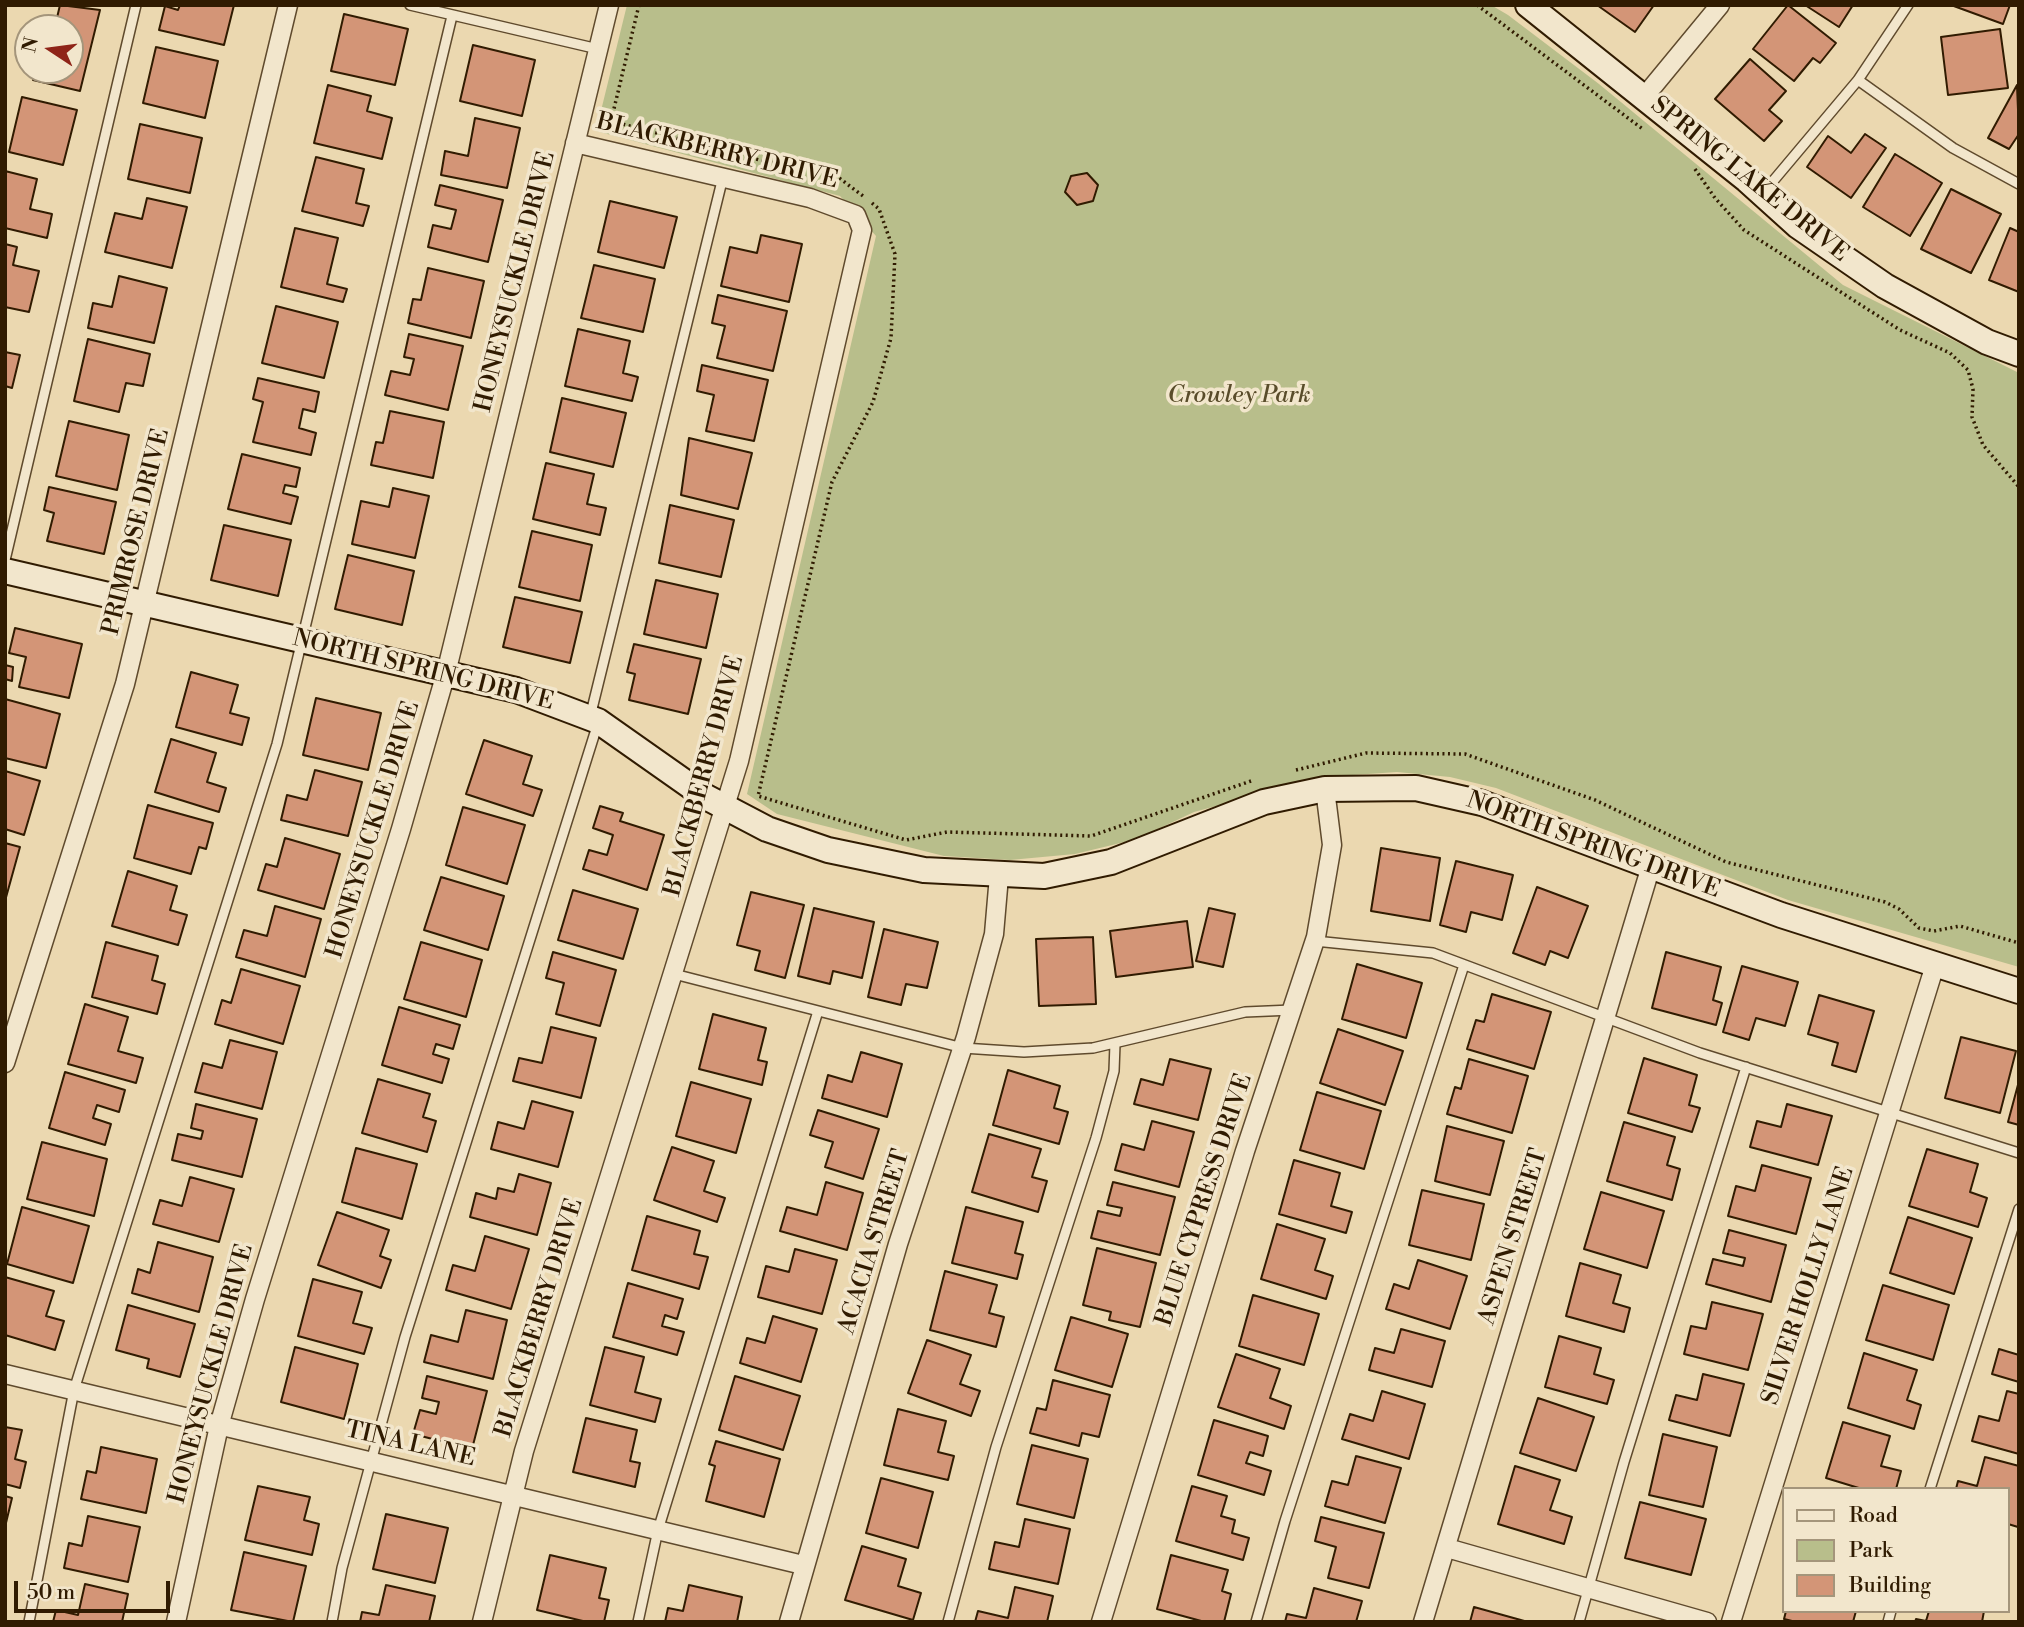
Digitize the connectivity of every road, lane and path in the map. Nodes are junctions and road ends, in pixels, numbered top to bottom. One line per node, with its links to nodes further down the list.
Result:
1 (136, 5): 22 (lane)
2 (288, 5): 24 (street, PRIMROSE DRIVE)
3 (410, 5): 10 (lane)
4 (609, 5): 11 (street, HONEYSUCKLE DRIVE)
5 (639, 5): 29 (path)
6 (1477, 5): 14 (path)
7 (1528, 5): 13 (street, SPRING LAKE DRIVE)
8 (1720, 5): 13 (street)
9 (1908, 5): 12 (lane)
10 (453, 16): 11 (lane); 25 (lane)
11 (598, 49): 15 (street, HONEYSUCKLE DRIVE)
12 (1858, 80): 18 (lane); 19 (lane)
13 (1645, 96): 19 (street, SPRING LAKE DRIVE)
14 (1645, 130)
15 (575, 143): 17 (street, BLACKBERRY DRIVE); 26 (street, HONEYSUCKLE DRIVE)
16 (1685, 161): 21 (path)
17 (724, 176): 27 (lane); 31 (street, BLACKBERRY DRIVE)
18 (2019, 184)
19 (1762, 194): 20 (street, SPRING LAKE DRIVE)
20 (2019, 354)
21 (2019, 487)
22 (5, 560)
23 (5, 571): 24 (street, NORTH SPRING DRIVE)
24 (145, 603): 25 (street, NORTH SPRING DRIVE); 45 (street, PRIMROSE DRIVE)
25 (302, 640): 26 (street, NORTH SPRING DRIVE); 51 (lane)
26 (446, 673): 27 (street, NORTH SPRING DRIVE); 52 (street, HONEYSUCKLE DRIVE)
27 (594, 719): 31 (street, NORTH SPRING DRIVE); 53 (lane)
28 (1293, 771): 35 (path)
29 (1266, 777)
30 (1325, 789): 32 (street, NORTH SPRING DRIVE); 33 (street, NORTH SPRING DRIVE); 34 (street, BLUE CYPRESS DRIVE)
31 (725, 809): 33 (street, NORTH SPRING DRIVE); 38 (street, BLACKBERRY DRIVE)
32 (1651, 866): 37 (street, NORTH SPRING DRIVE); 42 (street, ASPEN STREET)
33 (999, 876): 44 (street, ACACIA STREET)
34 (1315, 941): 36 (lane); 40 (street, BLUE CYPRESS DRIVE)
35 (2019, 943)
36 (1464, 964): 42 (lane); 68 (lane)
37 (1936, 965): 39 (street, NORTH SPRING DRIVE); 47 (street, SILVER HOLLY LANE)
38 (674, 974): 41 (lane); 55 (street, BLACKBERRY DRIVE)
39 (2019, 991)
40 (1292, 1010): 43 (lane); 67 (street, BLUE CYPRESS DRIVE)
41 (818, 1011): 44 (lane); 56 (lane)
42 (1605, 1017): 46 (lane); 57 (street, ASPEN STREET)
43 (1115, 1044): 44 (lane); 66 (lane)
44 (963, 1048): 58 (street, ACACIA STREET)
45 (5, 1063)
46 (1746, 1067): 47 (lane); 59 (lane)
47 (1889, 1112): 48 (lane); 72 (street, SILVER HOLLY LANE)
48 (2019, 1153)
49 (2019, 1209): 54 (lane)
50 (5, 1374): 51 (street, TINA LANE)
51 (74, 1391): 52 (street, TINA LANE); 60 (lane)
52 (219, 1426): 53 (street, TINA LANE); 61 (street, HONEYSUCKLE DRIVE)
53 (371, 1461): 55 (street, TINA LANE); 62 (lane)
54 (1931, 1487)
55 (512, 1494): 56 (street, TINA LANE); 63 (street, BLACKBERRY DRIVE)
56 (658, 1530): 58 (street, TINA LANE); 64 (lane)
57 (1447, 1548): 59 (street); 69 (street, ASPEN STREET)
58 (803, 1565): 65 (street, ACACIA STREET)
59 (1587, 1588): 70 (lane); 71 (street)
60 (29, 1622)
61 (176, 1622)
62 (332, 1622)
63 (482, 1622)
64 (638, 1622)
65 (789, 1622)
66 (948, 1622)
67 (1101, 1622)
68 (1256, 1622)
69 (1423, 1622)
70 (1579, 1622)
71 (1707, 1622)
72 (1731, 1622)

